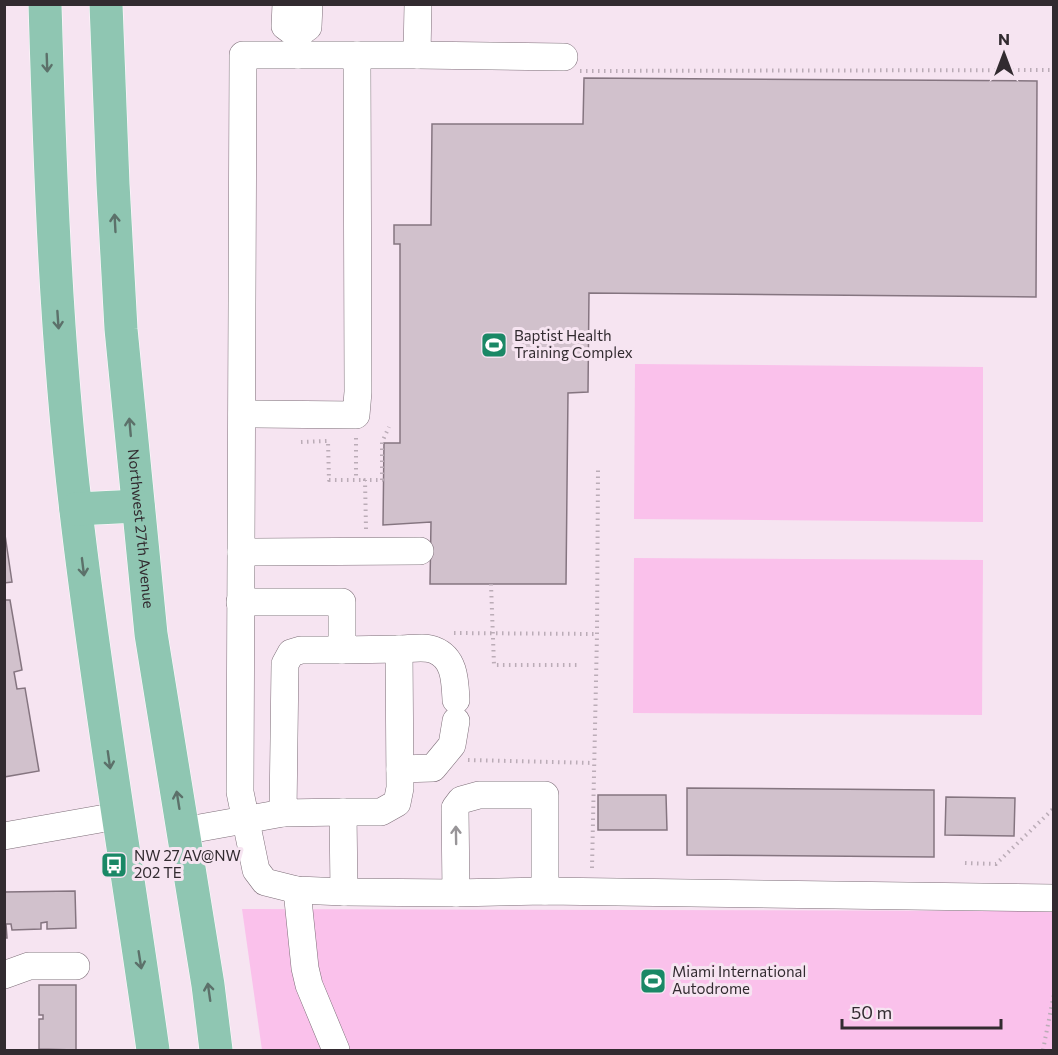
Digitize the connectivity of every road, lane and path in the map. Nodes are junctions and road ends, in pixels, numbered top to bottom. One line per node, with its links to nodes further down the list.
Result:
1 (45, 4): 19 (main road, one-way to 19)
2 (106, 4): 18 (main road, Northwest 27th Avenue, one-way to 2)
3 (286, 4): 6 (street)
4 (309, 4): 6 (street)
5 (417, 4): 8 (street)
6 (298, 45): 7 (street); 11 (street)
7 (357, 55): 8 (street); 12 (street)
8 (417, 55): 9 (street)
9 (570, 64): 10 (path)
10 (1053, 70)
11 (242, 414): 12 (street); 22 (street)
12 (356, 415): 16 (path)
13 (389, 427): 17 (path)
14 (301, 442): 16 (path)
15 (598, 470): 27 (path)
16 (356, 480): 17 (path)
17 (365, 480): 20 (path)
18 (138, 506): 19 (main road); 39 (main road, Northwest 27th Avenue, one-way to 18)
19 (76, 509): 37 (main road, one-way to 37)
20 (366, 530)
21 (420, 551): 22 (street)
22 (241, 552): 24 (street)
23 (491, 584): 26 (path)
24 (240, 602): 28 (street); 38 (street)
25 (453, 633): 26 (path)
26 (493, 633): 27 (path); 30 (path)
27 (597, 634): 32 (path)
28 (342, 650): 29 (street); 36 (street)
29 (399, 650): 33 (street); 33 (street)
30 (579, 664)
31 (464, 760): 32 (path)
32 (594, 763): 42 (path)
33 (400, 769): 35 (street)
34 (1053, 808): 41 (path)
35 (343, 812): 36 (street); 45 (street)
36 (283, 813): 38 (street)
37 (117, 816): 40 (street); 51 (main road, one-way to 51)
38 (244, 820): 39 (street); 43 (street)
39 (183, 831): 52 (main road, Northwest 27th Avenue, one-way to 39)
40 (4, 837)
41 (965, 863)
42 (592, 869)
43 (297, 890): 45 (street); 53 (street)
44 (545, 891): 46 (street); 46 (street, one-way to 44); 47 (street)
45 (344, 892): 46 (street)
46 (456, 893)
47 (1053, 898)
48 (76, 966): 49 (street)
49 (4, 975)
50 (1053, 994): 54 (path)
51 (153, 1050)
52 (216, 1050)
53 (336, 1050)
54 (1043, 1050)

